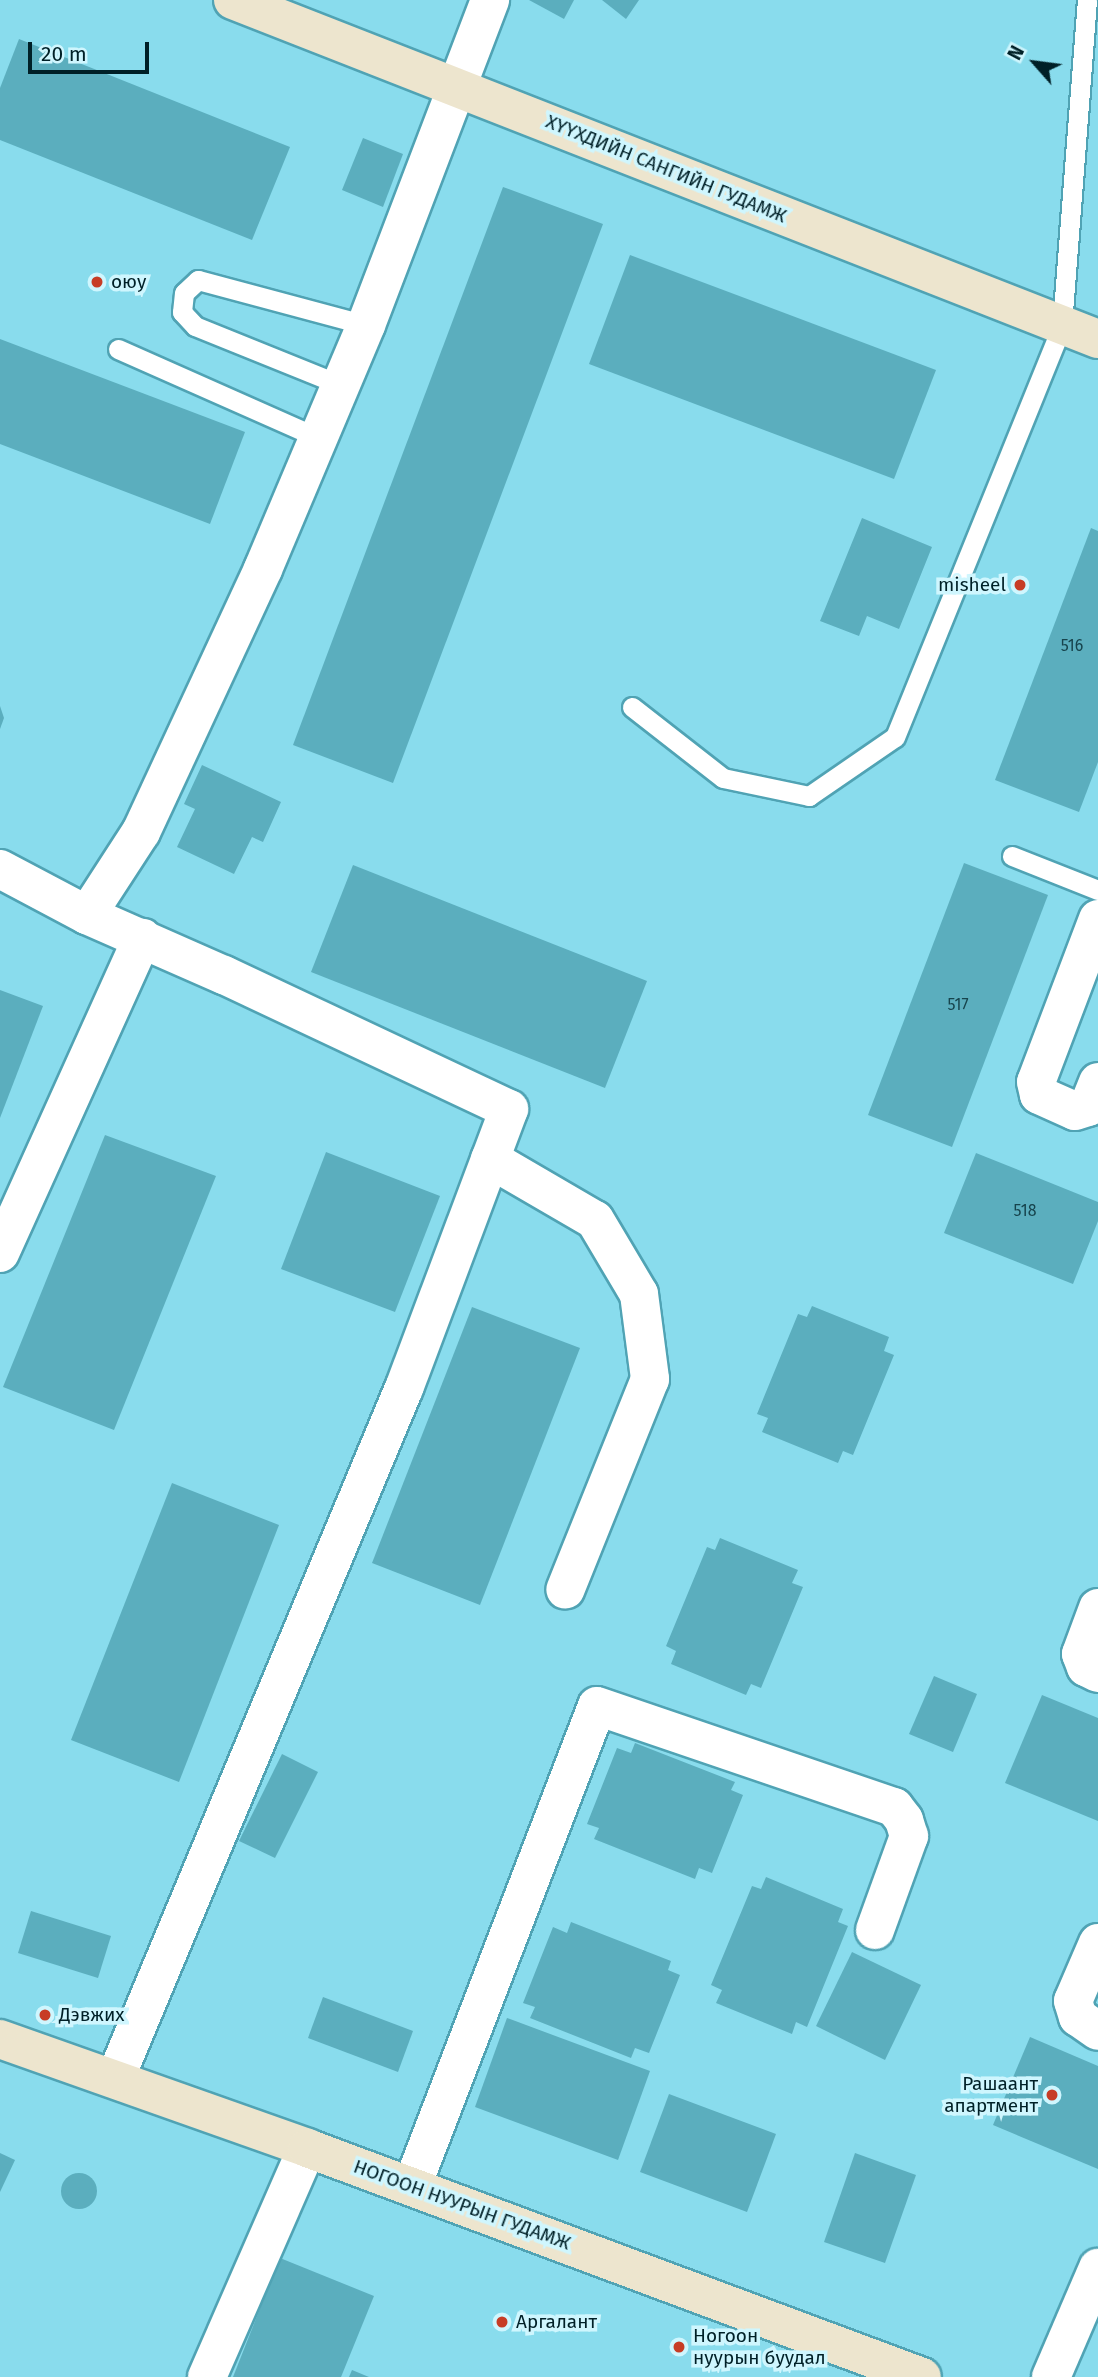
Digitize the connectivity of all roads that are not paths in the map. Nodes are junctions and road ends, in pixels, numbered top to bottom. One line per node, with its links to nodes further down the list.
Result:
1 (233, 0): 4 (main road, ХҮҮХДИЙН САНГИЙН ГУДАМЖ)
2 (490, 0): 4 (street)
3 (1087, 0): 6 (lane)
4 (459, 86): 5 (street); 6 (main road, ХҮҮХДИЙН САНГИЙН ГУДАМЖ)
5 (366, 325): 9 (street); 9 (lane)
6 (1062, 325): 7 (main road, ХҮҮХДИЙН САНГИЙН ГУДАМЖ); 11 (lane)
7 (1098, 339)
8 (118, 349): 10 (lane)
9 (341, 385): 10 (street)
10 (318, 438): 15 (street)
11 (632, 707)
12 (1012, 856): 14 (lane)
13 (0, 869): 15 (street)
14 (1098, 890)
15 (87, 915): 17 (street)
16 (1098, 919): 18 (street)
17 (142, 938): 19 (street); 20 (street)
18 (1098, 1082)
19 (490, 1159): 21 (street); 28 (street)
20 (0, 1253)
21 (565, 1590)
22 (1098, 1608): 23 (street)
23 (1098, 1673)
24 (875, 1930): 30 (street)
25 (1098, 1943): 26 (street)
26 (1098, 2031)
27 (0, 2039): 28 (main road, НОГООН НУУРЫН ГУДАМЖ)
28 (115, 2079): 29 (main road, НОГООН НУУРЫН ГУДАМЖ)
29 (307, 2148): 30 (main road, НОГООН НУУРЫН ГУДАМЖ); 32 (street)
30 (412, 2186): 33 (main road, НОГООН НУУРЫН ГУДАМЖ)
31 (1098, 2267): 34 (street)
32 (207, 2377)
33 (922, 2377)
34 (1051, 2377)

